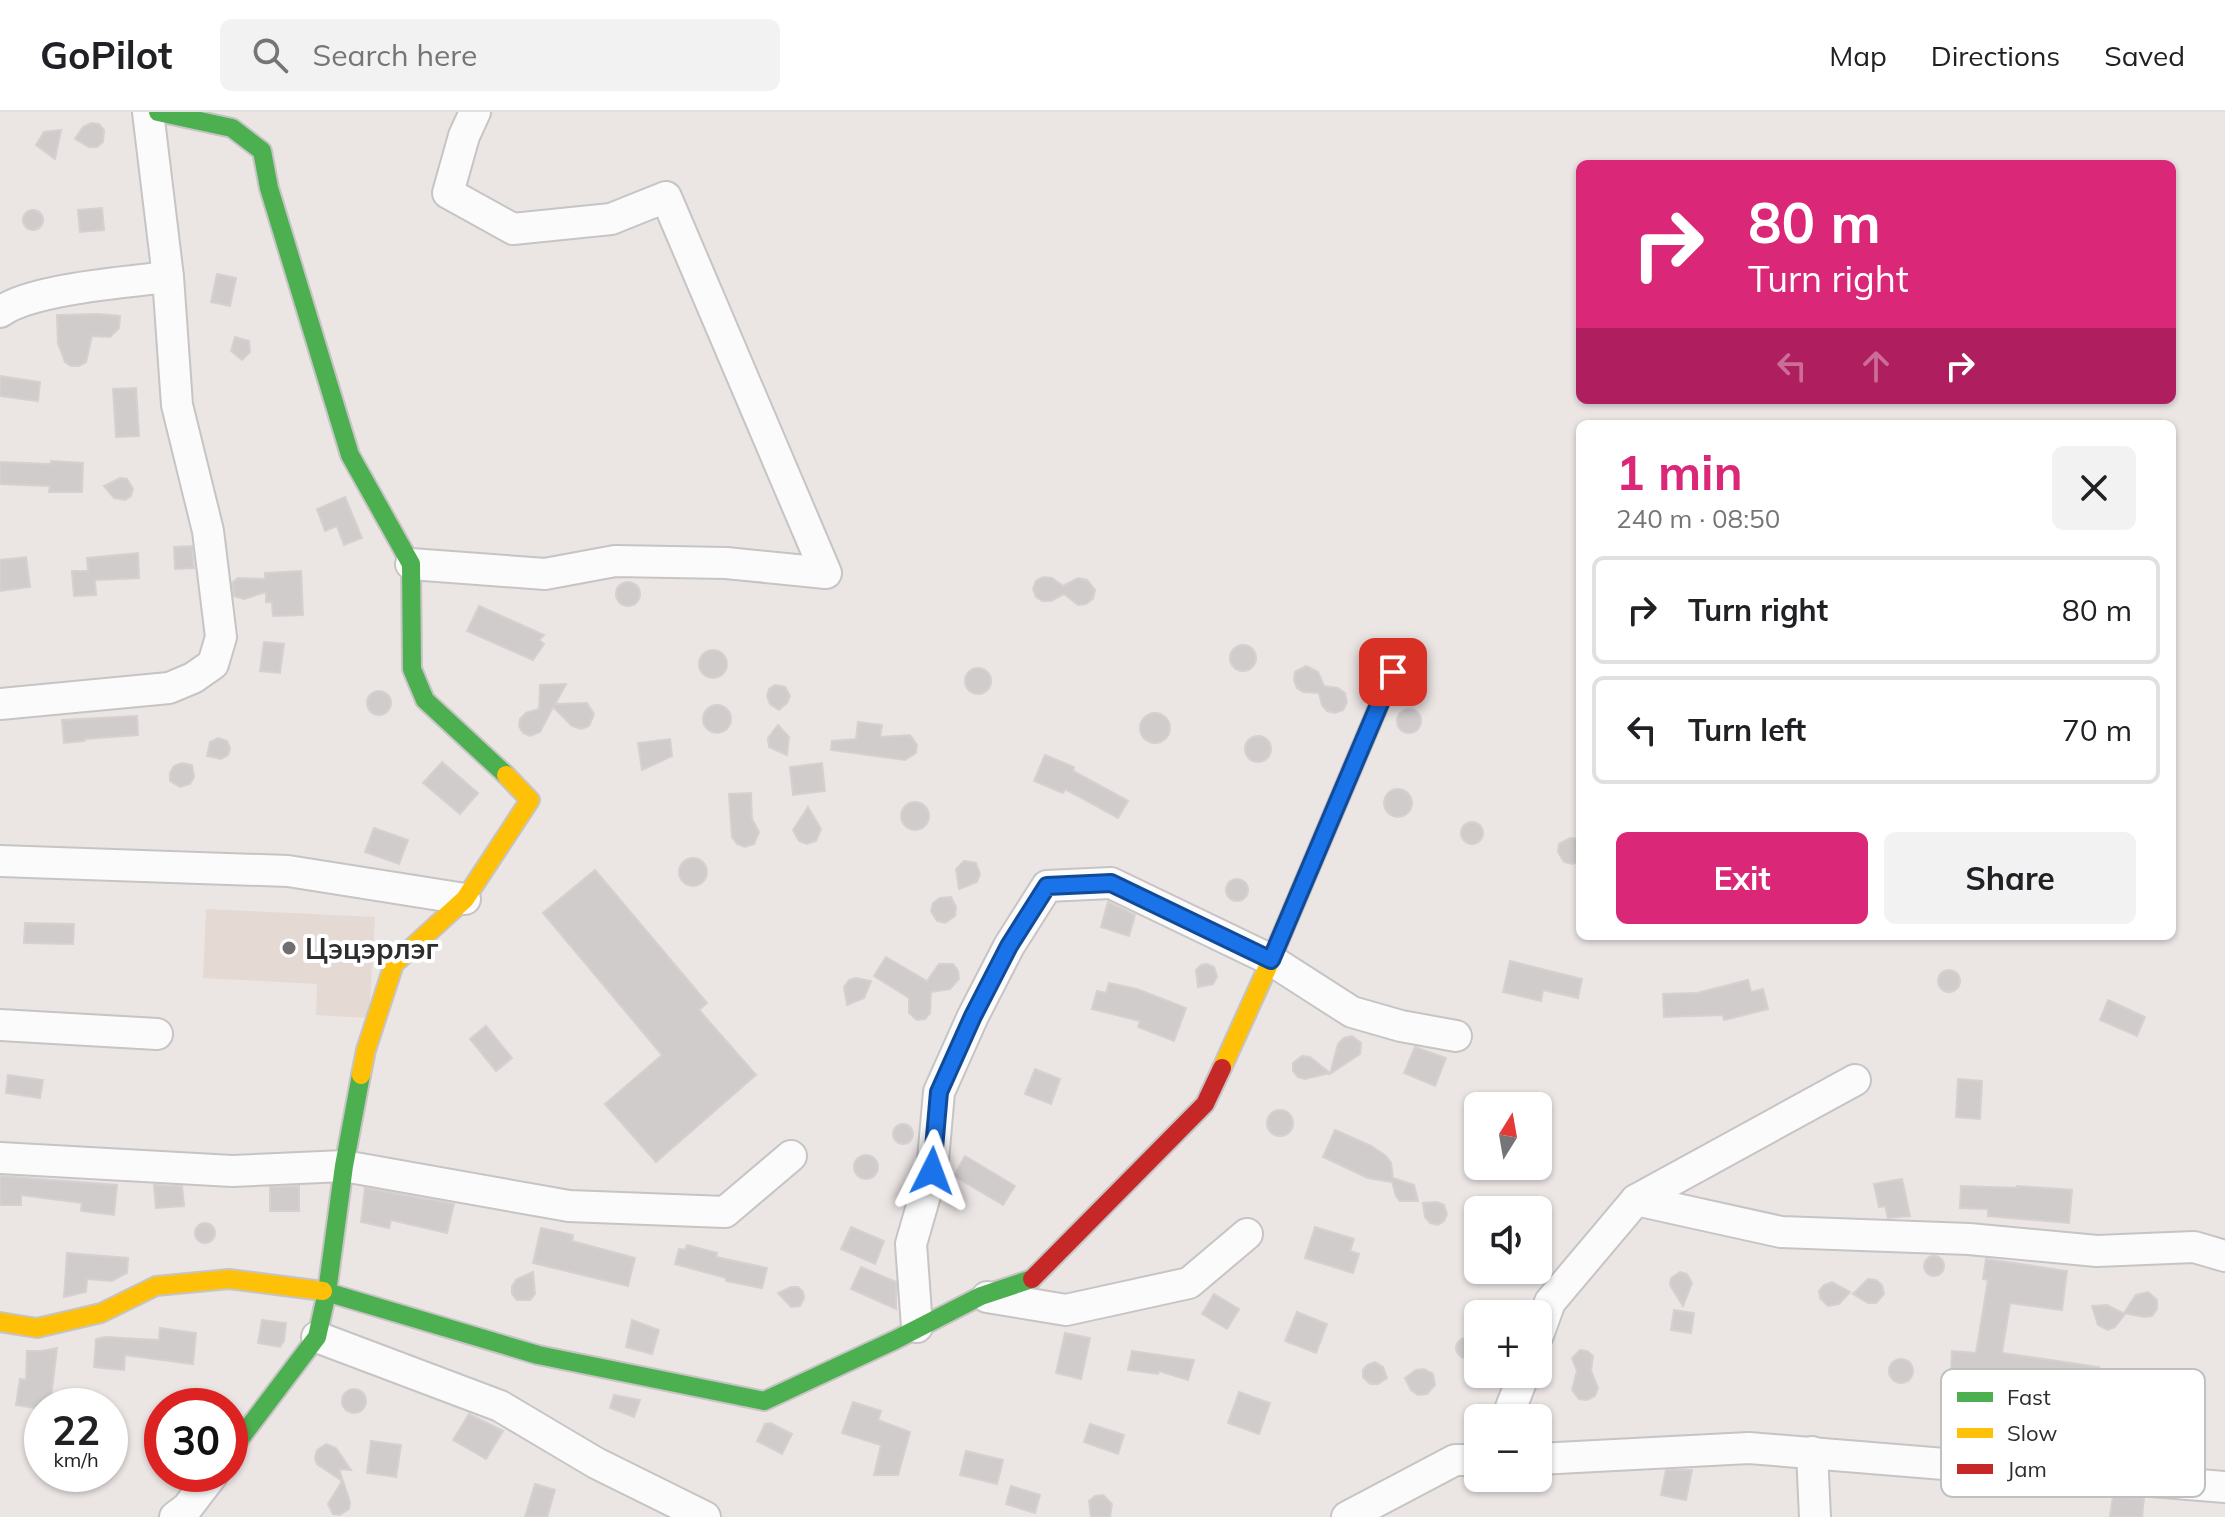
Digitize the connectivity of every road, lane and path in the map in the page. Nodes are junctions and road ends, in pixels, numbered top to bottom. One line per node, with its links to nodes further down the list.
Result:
1 (148, 112): 4 (street)
2 (158, 112): 6 (street)
3 (475, 112): 6 (street)
4 (168, 277): 5 (street); 8 (street)
5 (0, 312)
6 (411, 564): 10 (street)
7 (1393, 672): 11 (street)
8 (0, 704)
9 (0, 861): 10 (street)
10 (465, 899): 18 (street)
11 (1271, 960): 14 (street); 23 (street); 26 (street)
12 (0, 1025): 13 (street)
13 (157, 1034)
14 (1456, 1036)
15 (1855, 1080): 19 (street)
16 (791, 1156): 18 (street)
17 (0, 1158): 18 (street)
18 (344, 1166): 22 (street)
19 (1636, 1200): 21 (street); 24 (street)
20 (1247, 1234): 23 (street)
21 (2225, 1256)
22 (327, 1292): 25 (street); 26 (street); 27 (street)
23 (981, 1296): 26 (street)
24 (1552, 1300)
25 (0, 1322)
26 (917, 1327)
27 (317, 1337): 28 (street); 37 (street)
28 (248, 1428)
29 (1812, 1452): 31 (street); 32 (street); 39 (street)
30 (1464, 1457): 38 (street)
31 (1552, 1459)
32 (1941, 1463)
33 (2205, 1485): 34 (street)
34 (2225, 1487)
35 (199, 1492): 36 (street)
36 (175, 1517)
37 (705, 1517)
38 (1347, 1517)
39 (1815, 1517)

